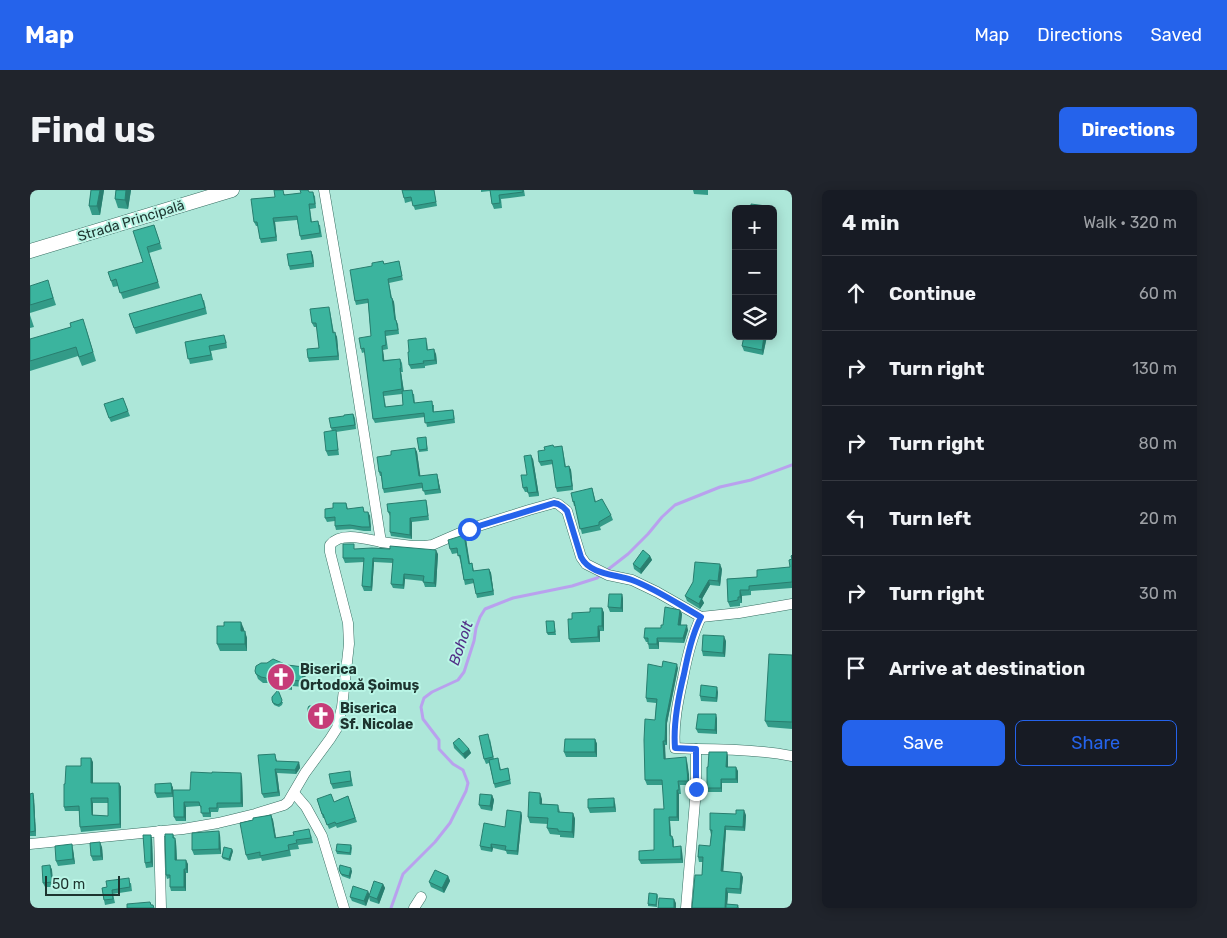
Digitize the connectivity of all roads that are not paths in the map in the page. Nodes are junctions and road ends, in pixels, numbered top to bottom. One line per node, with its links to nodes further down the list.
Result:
1 (232, 190): 3 (main road, Strada Principală)
2 (324, 190): 4 (street)
3 (30, 251)
4 (381, 542): 6 (street); 9 (street)
5 (792, 604): 6 (street)
6 (701, 617): 7 (street)
7 (696, 749): 8 (street); 16 (street)
8 (792, 756)
9 (294, 793): 10 (street); 14 (street)
10 (159, 831): 11 (street); 13 (street)
11 (30, 844)
12 (421, 897): 15 (street)
13 (161, 908)
14 (344, 908)
15 (414, 908)
16 (686, 908)

